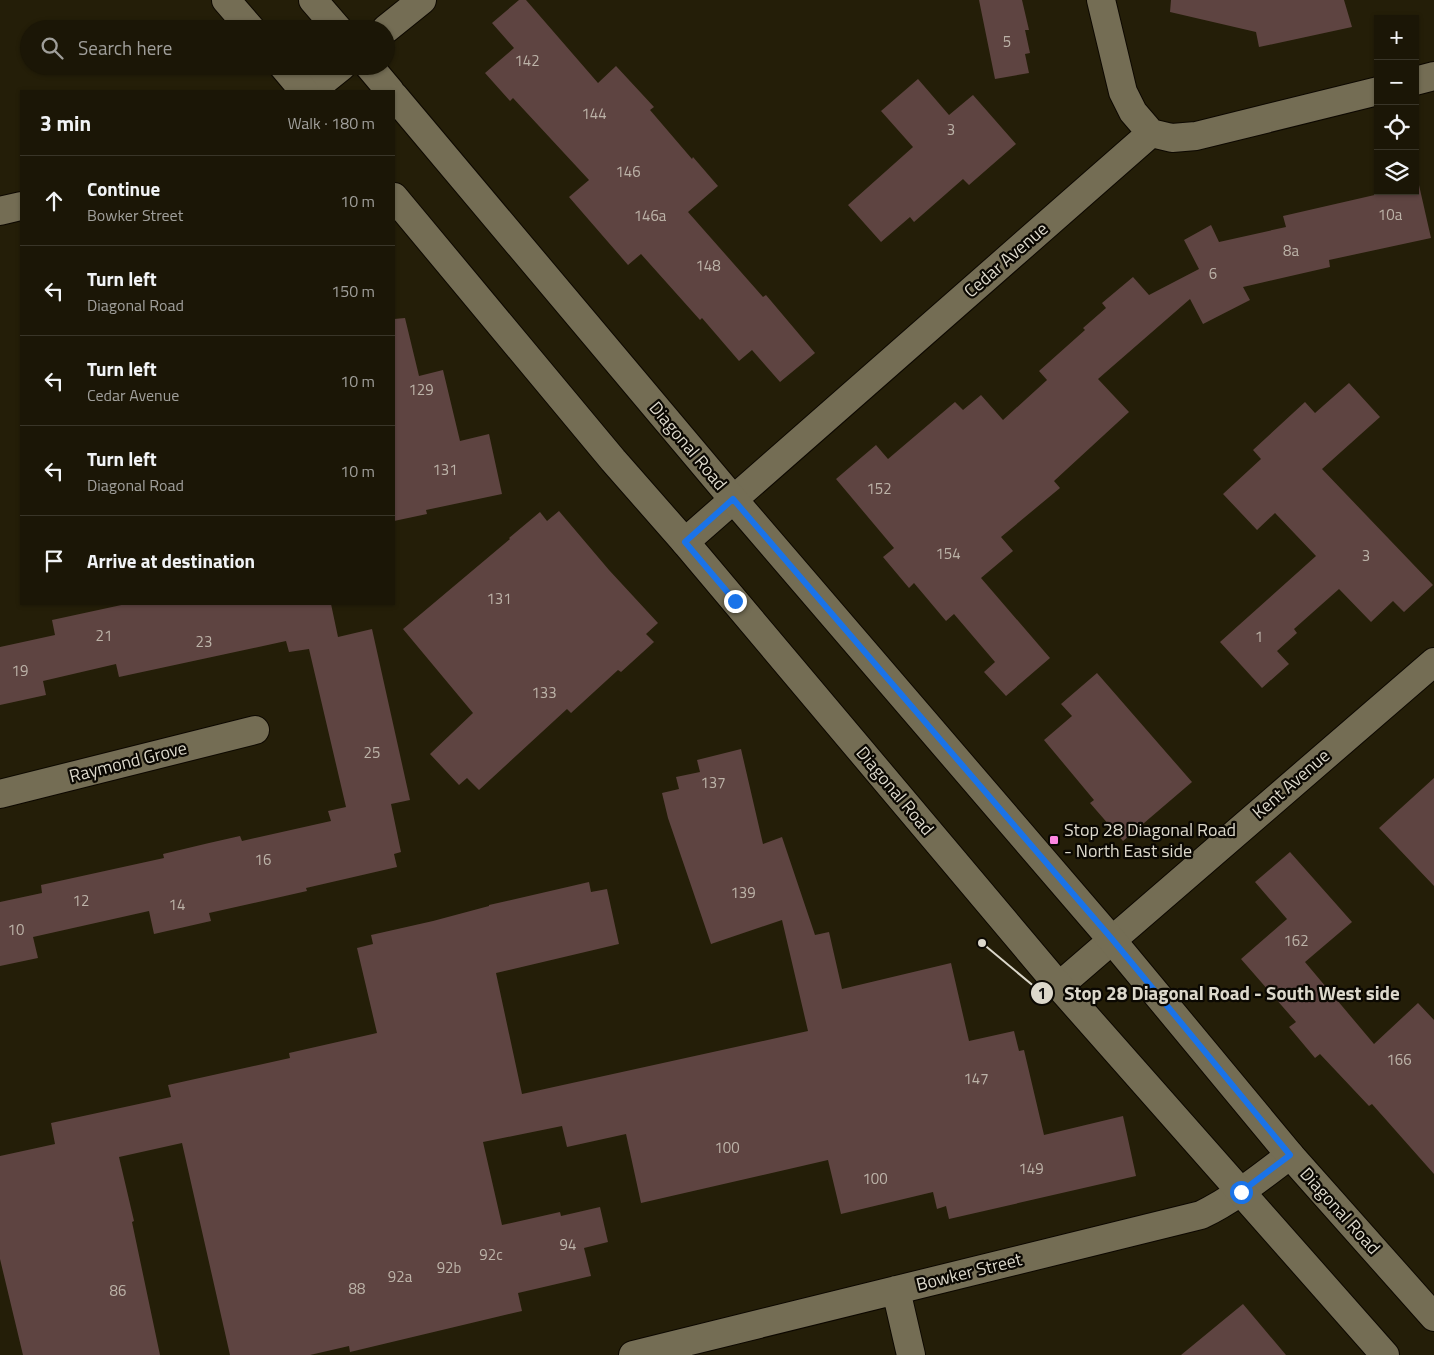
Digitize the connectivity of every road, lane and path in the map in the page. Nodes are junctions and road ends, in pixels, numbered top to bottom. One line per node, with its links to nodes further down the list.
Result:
1 (226, 0): 5 (main road)
2 (313, 0): 6 (main road)
3 (422, 0): 7 (main road)
4 (1101, 0): 16 (main road)
5 (243, 20)
6 (330, 20)
7 (395, 22)
8 (291, 75): 12 (main road)
9 (331, 75): 13 (main road)
10 (1434, 76): 11 (main road)
11 (1419, 80)
12 (303, 90)
13 (312, 90)
14 (1374, 91): 16 (main road)
15 (395, 101): 20 (main road, Diagonal Road)
16 (1151, 133): 20 (main road, Cedar Avenue)
17 (395, 198): 21 (main road, Diagonal Road)
18 (20, 206): 19 (main road)
19 (0, 211)
20 (733, 499): 21 (main road, Cedar Avenue); 25 (main road, Diagonal Road)
21 (685, 542): 26 (main road, Diagonal Road)
22 (1434, 662): 25 (main road, Kent Avenue)
23 (255, 730): 24 (main road, Raymond Grove)
24 (0, 794)
25 (1112, 939): 26 (main road, Kent Avenue); 27 (main road, Diagonal Road)
26 (1059, 986): 28 (main road, Diagonal Road)
27 (1290, 1155): 28 (main road, Bowker Street); 30 (main road, Diagonal Road)
28 (1241, 1192): 29 (main road, Bowker Street); 33 (main road, Diagonal Road)
29 (896, 1290): 31 (main road, Bowker Street); 32 (main road)
30 (1434, 1317)
31 (633, 1355)
32 (912, 1355)
33 (1386, 1355)

